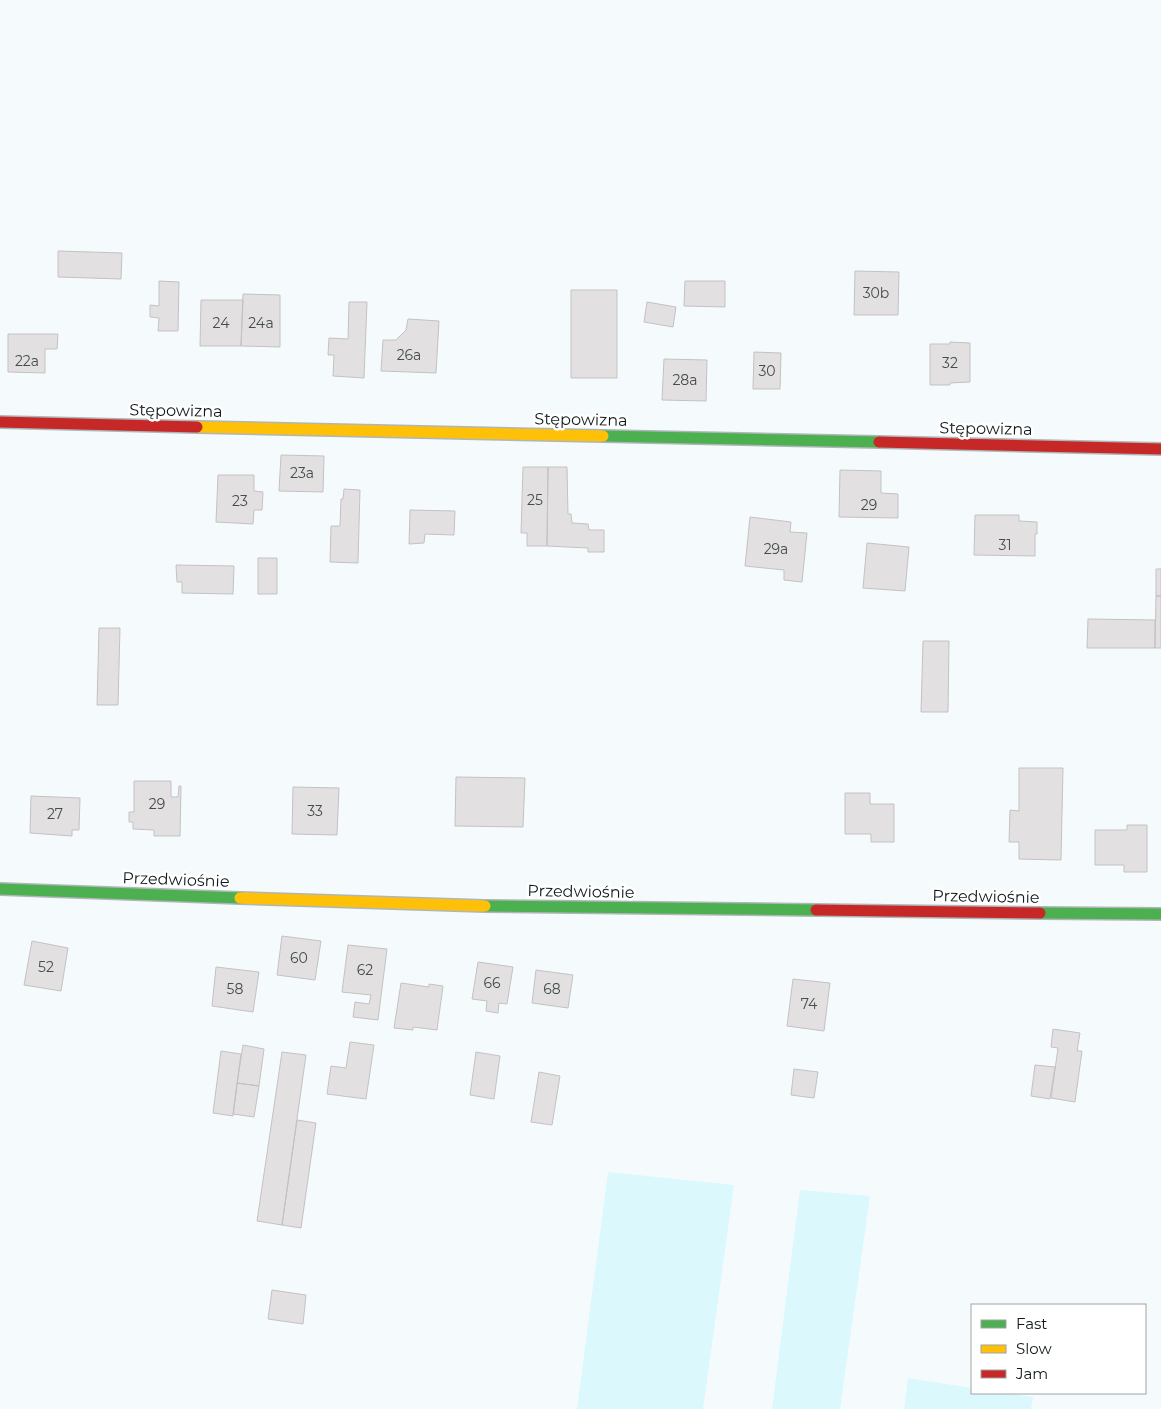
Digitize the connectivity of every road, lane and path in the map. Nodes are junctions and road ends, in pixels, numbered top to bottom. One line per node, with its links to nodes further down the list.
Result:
1 (0, 422): 2 (street, Stępowizna)
2 (1161, 448)
3 (0, 890): 4 (street, Przedwiośnie)
4 (1161, 914)

